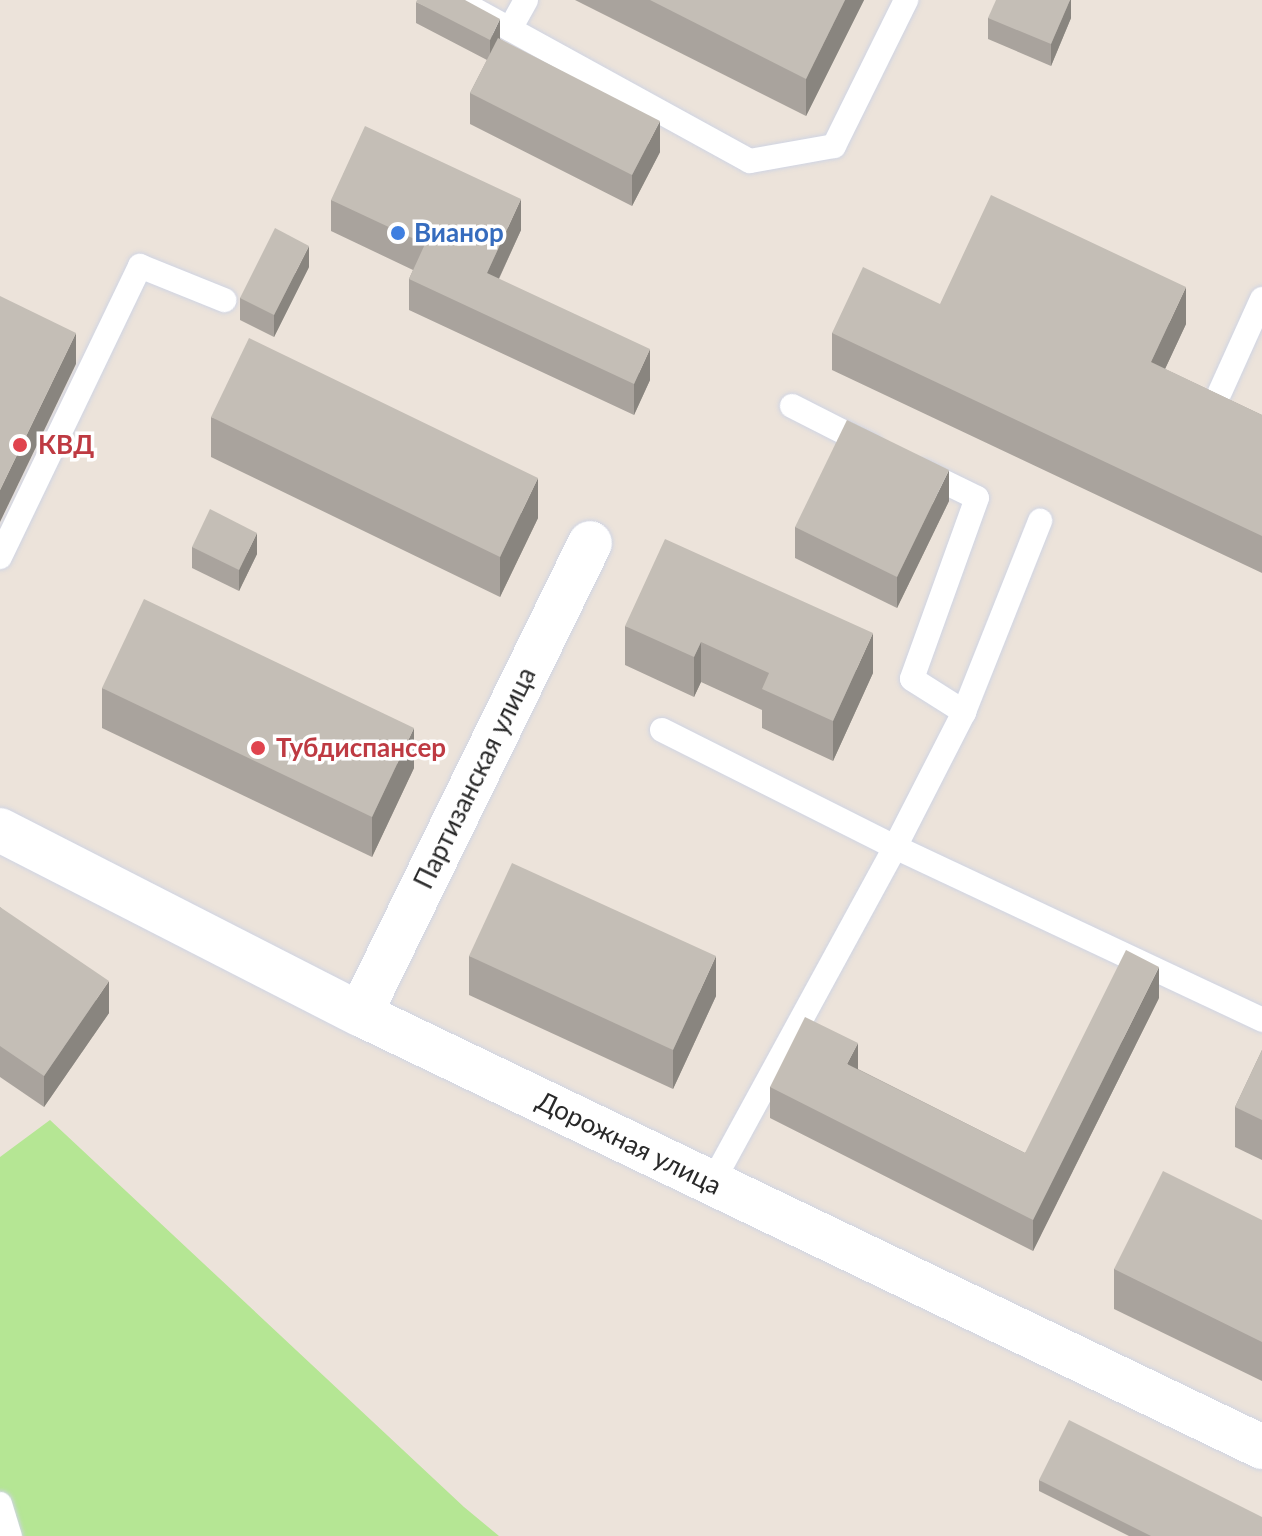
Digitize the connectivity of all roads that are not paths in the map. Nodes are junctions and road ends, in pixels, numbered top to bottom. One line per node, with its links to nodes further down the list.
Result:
1 (457, 0): 4 (lane)
2 (526, 0): 4 (lane)
3 (906, 0): 4 (lane)
4 (510, 29)
5 (1262, 299): 7 (lane)
6 (224, 300): 11 (lane)
7 (1220, 392)
8 (792, 406): 12 (lane)
9 (1040, 521): 12 (lane)
10 (590, 543): 16 (street, Партизанская улица)
11 (0, 557)
12 (964, 712): 15 (lane)
13 (662, 730): 15 (lane)
14 (0, 830): 16 (street, Дорожная улица)
15 (895, 847): 17 (lane); 18 (lane)
16 (360, 1014): 18 (street, Дорожная улица)
17 (1262, 1020)
18 (712, 1183): 19 (street, Дорожная улица)
19 (1262, 1447)
20 (0, 1504): 21 (lane)
21 (10, 1536)

